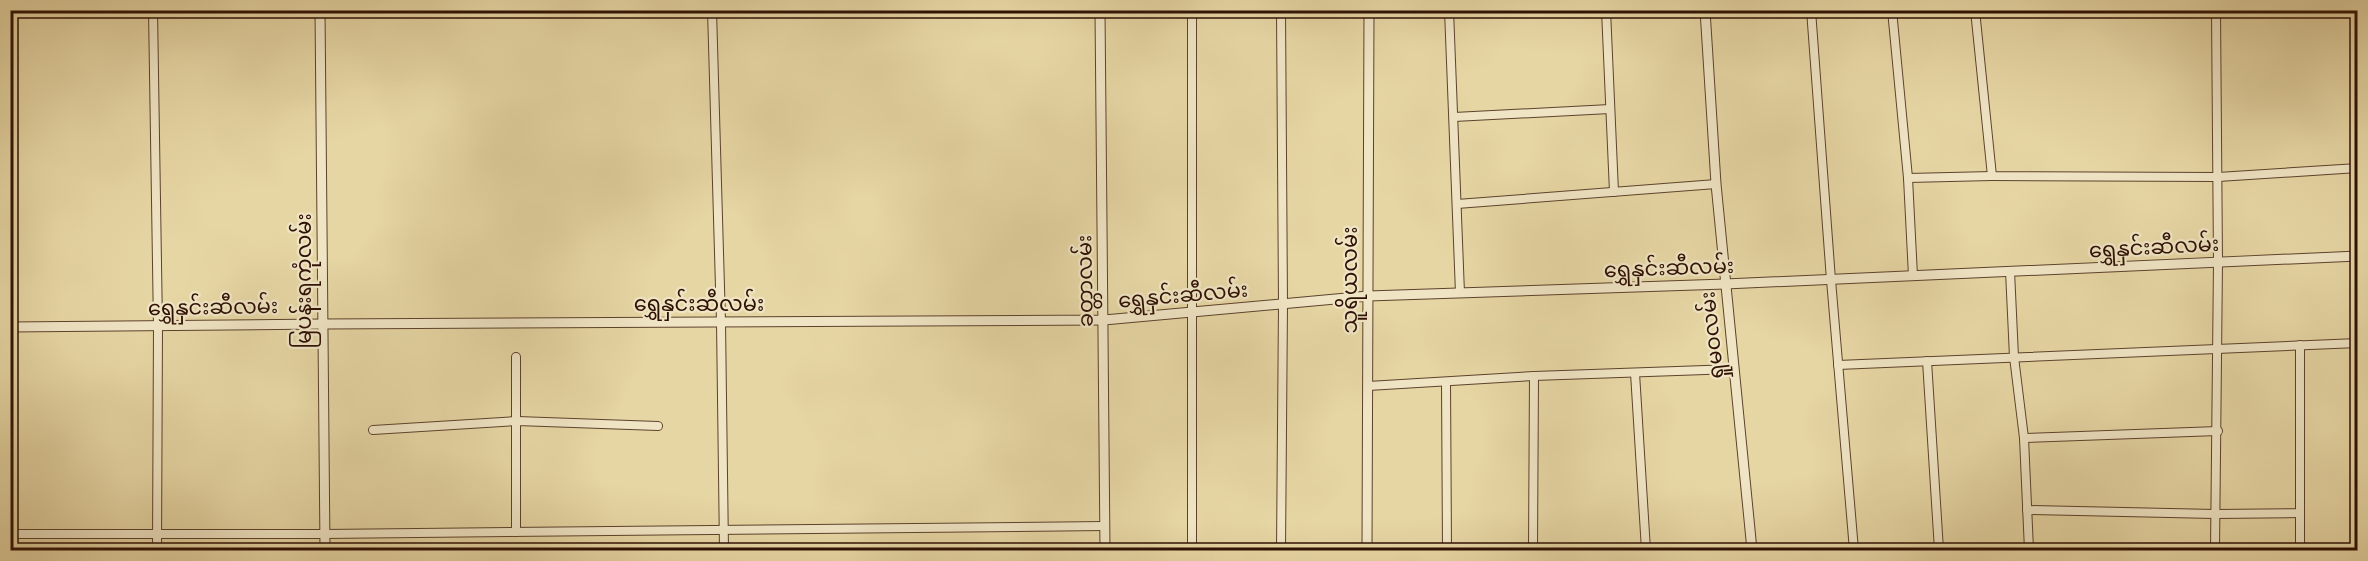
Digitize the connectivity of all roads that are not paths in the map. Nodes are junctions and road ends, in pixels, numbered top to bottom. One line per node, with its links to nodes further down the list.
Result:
1 (153, 10): 38 (street)
2 (320, 10): 36 (street, မြပန်းရကုံလမ်း)
3 (712, 10): 35 (street)
4 (1100, 10): 34 (street, ခတ္တာလမ်း)
5 (1192, 10): 33 (street)
6 (1281, 10): 32 (street)
7 (1368, 10): 31 (street, သူရိယလမ်း)
8 (1449, 10): 16 (street)
9 (1606, 10): 15 (street)
10 (1705, 10): 21 (street, ရှုမဝလမ်း)
11 (1811, 10): 28 (street)
12 (1892, 10): 20 (street)
13 (1975, 10): 18 (street)
14 (2216, 10): 19 (street)
15 (1610, 109): 16 (street); 22 (street)
16 (1454, 117): 23 (street)
17 (2358, 168): 19 (street)
18 (1992, 176): 19 (street); 20 (street)
19 (2218, 177): 25 (street)
20 (1908, 178): 27 (street)
21 (1716, 183): 22 (street); 29 (street, ရှုမဝလမ်း)
22 (1614, 192): 23 (street)
23 (1457, 204): 30 (street)
24 (2358, 256): 25 (street, ရွှေနှင်းဆီလမ်း)
25 (2218, 262): 26 (street, ရွှေနှင်းဆီလမ်း); 41 (street)
26 (2010, 271): 27 (street, ရွှေနှင်းဆီလမ်း); 43 (street)
27 (1913, 276): 28 (street, ရွှေနှင်းဆီလမ်း)
28 (1831, 279): 29 (street, ရွှေနှင်းဆီလမ်း); 45 (street)
29 (1725, 284): 30 (street, ရွှေနှင်းဆီလမ်း); 46 (street, ရှုမဝလမ်း)
30 (1460, 293): 31 (street, ရွှေနှင်းဆီလမ်း)
31 (1368, 296): 32 (street, ရွှေနှင်းဆီလမ်း); 50 (street, သူရိယလမ်း)
32 (1282, 304): 33 (street, ရွှေနှင်းဆီလမ်း); 70 (street)
33 (1192, 312): 34 (street, ရွှေနှင်းဆီလမ်း); 69 (street)
34 (1104, 320): 35 (street, ရွှေနှင်းဆီလမ်း); 59 (street, ခတ္တာလမ်း)
35 (721, 322): 36 (street, ရွှေနှင်းဆီလမ်း); 60 (street)
36 (323, 324): 38 (street, ရွှေနှင်းဆီလမ်း); 64 (street, မြပန်းရကုံလမ်း)
37 (10, 327): 38 (street, ရွှေနှင်းဆီလမ်း)
38 (158, 327): 62 (street)
39 (2358, 343): 40 (street)
40 (2300, 345): 41 (street); 57 (street)
41 (2218, 348): 43 (street); 54 (street)
42 (516, 357): 51 (street)
43 (2014, 357): 44 (street); 55 (street)
44 (1927, 361): 45 (street); 77 (street)
45 (1838, 365): 76 (street)
46 (1734, 369): 47 (street); 75 (street, ရှုမဝလမ်း)
47 (1635, 373): 48 (street); 74 (street)
48 (1534, 376): 49 (street); 73 (street)
49 (1446, 382): 50 (street); 72 (street)
50 (1368, 386): 71 (street, သူရိယလမ်း)
51 (517, 421): 52 (street); 53 (street); 61 (street)
52 (658, 426)
53 (374, 430)
54 (2218, 431): 55 (street); 58 (street)
55 (2024, 438): 56 (street)
56 (2027, 510): 58 (street); 78 (street)
57 (2300, 513): 58 (street); 80 (street)
58 (2215, 514): 79 (street)
59 (1105, 526): 60 (street); 68 (street, ခတ္တာလမ်း)
60 (724, 529): 61 (street); 67 (street)
61 (516, 532): 64 (street)
62 (157, 533): 63 (street); 64 (street); 65 (street)
63 (10, 534)
64 (324, 534): 66 (street, မြပန်းရကုံလမ်း)
65 (157, 550)
66 (325, 550)
67 (724, 550)
68 (1106, 550)
69 (1192, 550)
70 (1281, 550)
71 (1367, 550)
72 (1447, 550)
73 (1533, 550)
74 (1647, 550)
75 (1752, 550)
76 (1854, 550)
77 (1939, 550)
78 (2029, 550)
79 (2215, 550)
80 (2300, 550)

